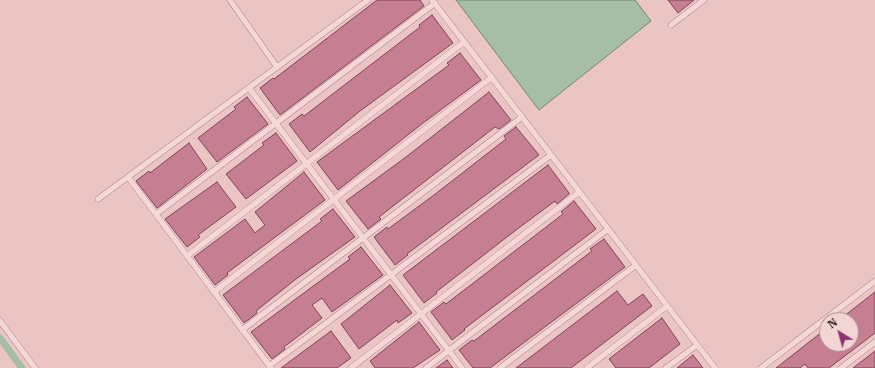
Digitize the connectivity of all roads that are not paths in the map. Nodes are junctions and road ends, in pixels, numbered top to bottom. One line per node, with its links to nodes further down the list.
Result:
1 (230, 0): 7 (street)
2 (368, 0): 7 (street)
3 (704, 0): 5 (street)
4 (434, 2): 6 (street); 11 (street)
5 (671, 25)
6 (464, 42): 8 (street); 13 (street)
7 (277, 67): 9 (street)
8 (492, 77): 10 (street); 17 (street)
9 (249, 88): 11 (street); 14 (street)
10 (522, 117): 12 (street); 20 (street)
11 (276, 124): 13 (street); 18 (street)
12 (551, 155): 15 (street); 23 (street)
13 (306, 164): 17 (street); 21 (street)
14 (128, 177): 16 (street); 18 (street)
15 (579, 192): 19 (street); 27 (street)
16 (98, 199)
17 (333, 199): 20 (street); 25 (street)
18 (156, 214): 21 (street)
19 (608, 229): 22 (street); 32 (street)
20 (363, 238): 23 (street); 29 (street)
21 (187, 256): 25 (street)
22 (636, 265): 26 (street); 38 (street)
23 (391, 275): 27 (street); 33 (street)
24 (875, 281): 42 (street)
25 (214, 292): 29 (street)
26 (667, 306): 31 (street); 39 (street)
27 (421, 314): 32 (street); 35 (street)
28 (0, 321): 34 (street)
29 (242, 330): 33 (street)
30 (875, 342): 43 (street)
31 (697, 345): 40 (street); 41 (street)
32 (449, 350): 36 (street); 37 (street)
33 (270, 367)
34 (35, 368)
35 (350, 368)
36 (426, 368)
37 (462, 368)
38 (500, 368)
39 (586, 368)
40 (666, 368)
41 (715, 368)
42 (761, 368)
43 (841, 368)

